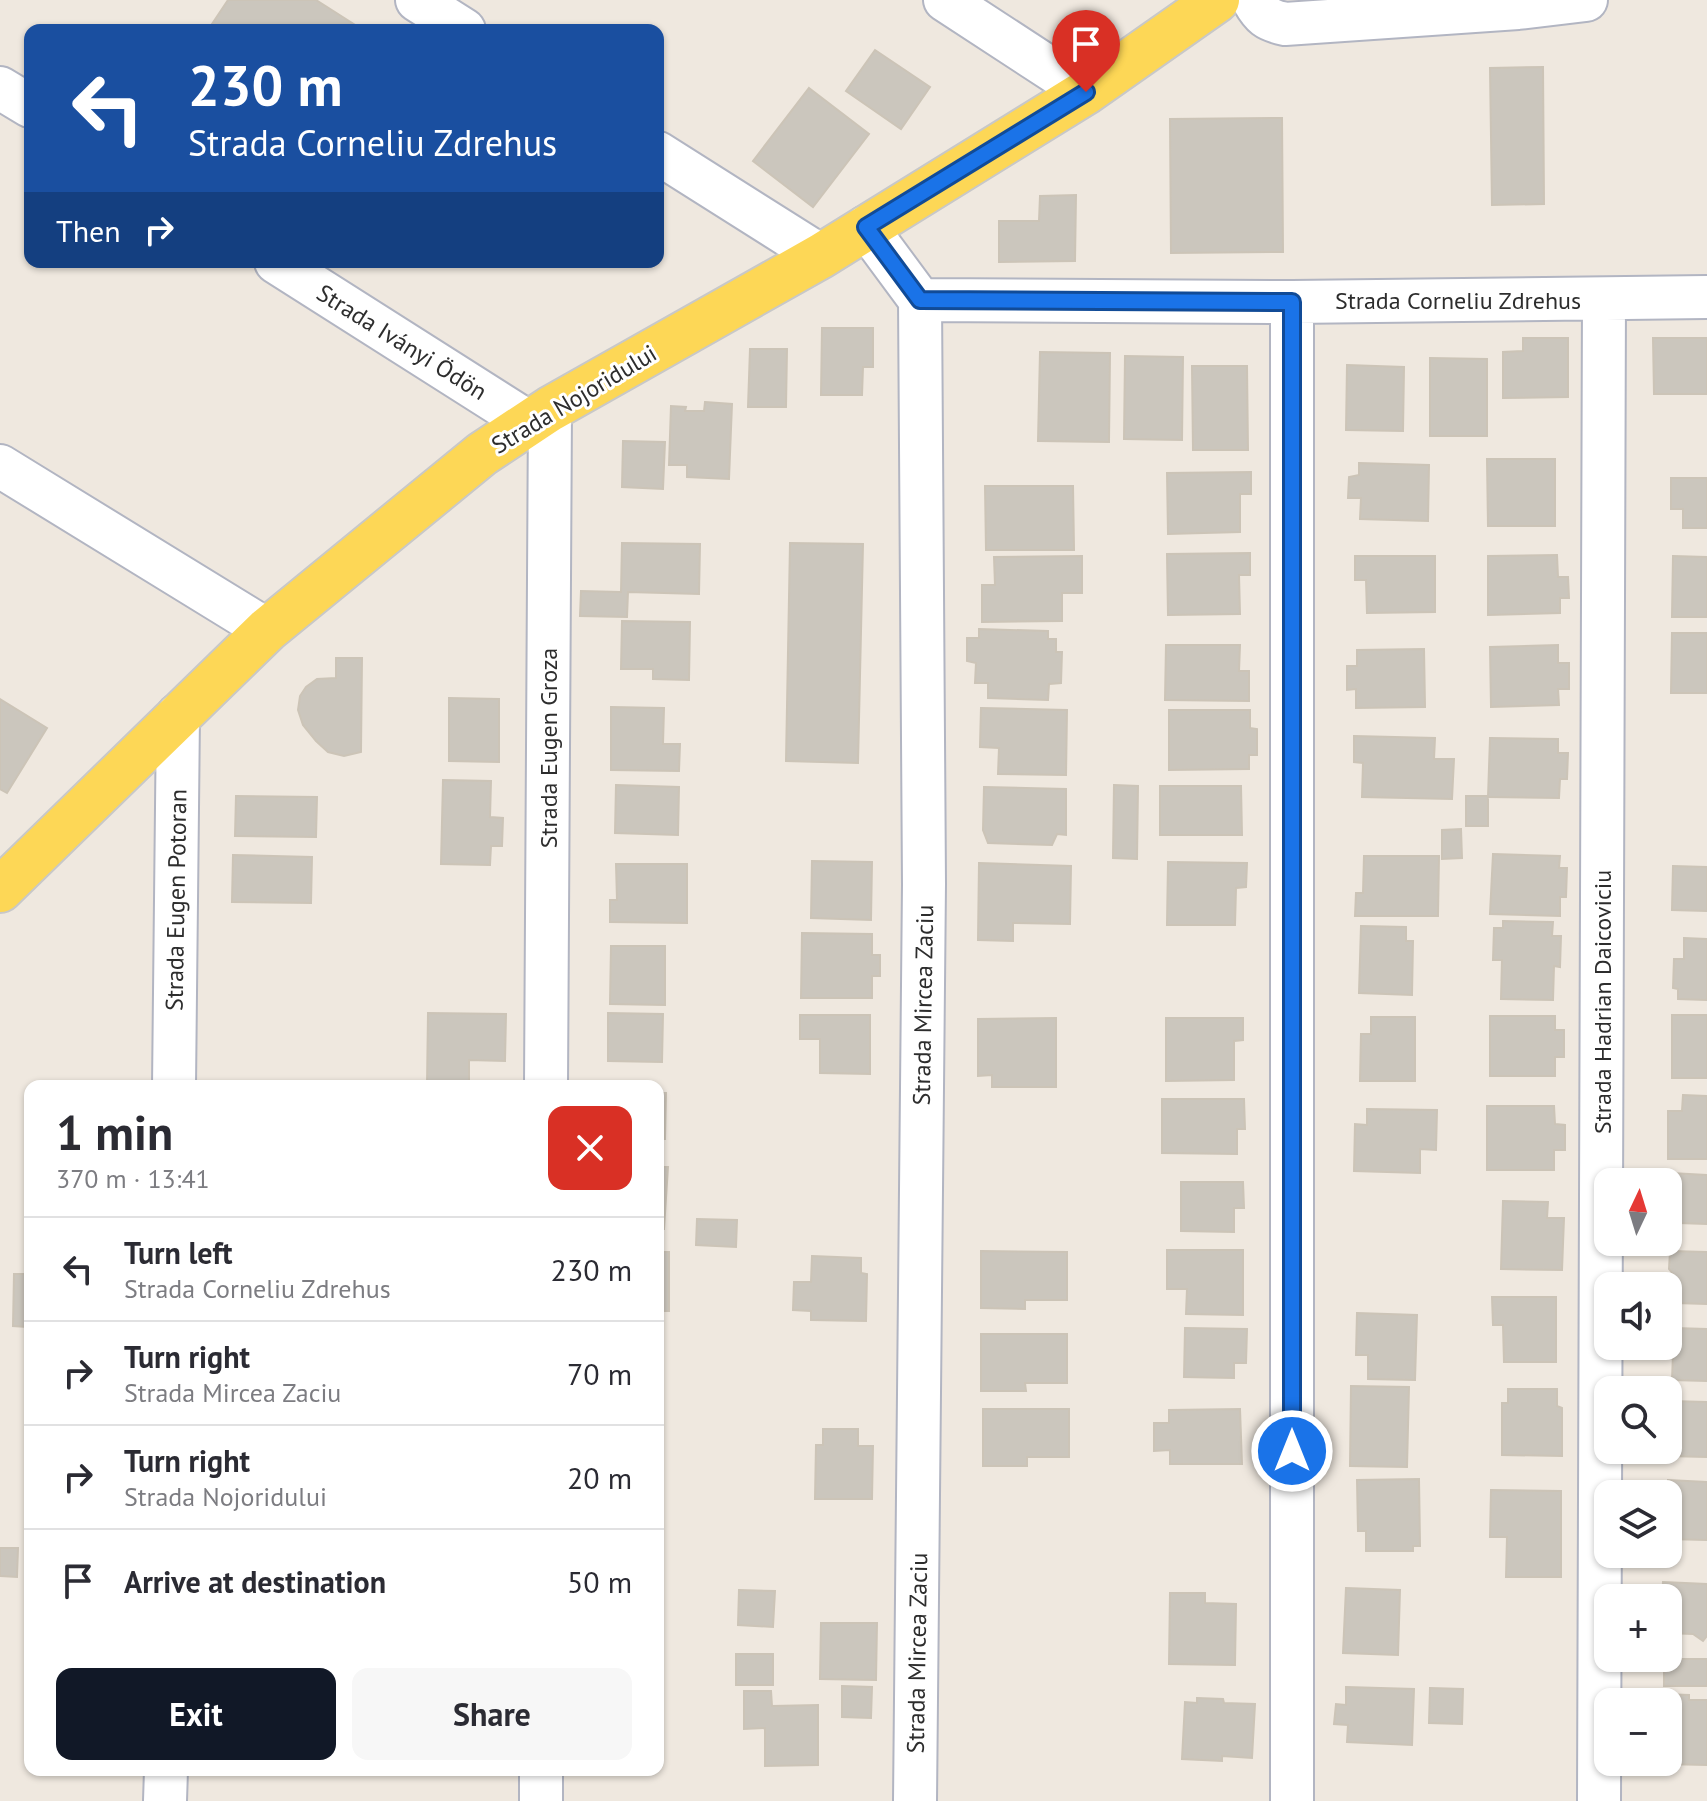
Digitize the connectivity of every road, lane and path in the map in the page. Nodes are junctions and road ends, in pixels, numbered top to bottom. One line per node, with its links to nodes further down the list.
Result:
1 (417, 0): 6 (street)
2 (945, 0): 8 (street)
3 (1217, 0): 8 (main road, Strada Nojoridului)
4 (1253, 0): 5 (street)
5 (1586, 0)
6 (455, 24)
7 (0, 88): 9 (street)
8 (1086, 92): 11 (main road, Strada Nojoridului)
9 (24, 102)
10 (664, 157): 12 (street)
11 (866, 227): 12 (main road, Strada Nojoridului); 16 (street)
12 (821, 256): 18 (main road, Strada Nojoridului)
13 (286, 268): 18 (street, Strada Iványi Ödön)
14 (1707, 297): 15 (street, Strada Corneliu Zdrehus)
15 (1604, 299): 17 (street, Strada Corneliu Zdrehus); 31 (street, Strada Hadrian Daicoviciu)
16 (920, 300): 17 (street, Strada Corneliu Zdrehus); 29 (street, Strada Mircea Zaciu)
17 (1292, 302): 30 (street)
18 (539, 415): 20 (main road, Strada Nojoridului); 24 (street, Strada Eugen Groza)
19 (0, 466): 20 (street)
20 (267, 630): 21 (main road, Strada Nojoridului)
21 (178, 715): 22 (main road, Strada Nojoridului); 23 (street, Strada Eugen Potoran)
22 (0, 890)
23 (174, 1080)
24 (546, 1080)
25 (166, 1776): 27 (street)
26 (541, 1776): 28 (street)
27 (165, 1801)
28 (541, 1801)
29 (915, 1801)
30 (1292, 1801)
31 (1599, 1801)

